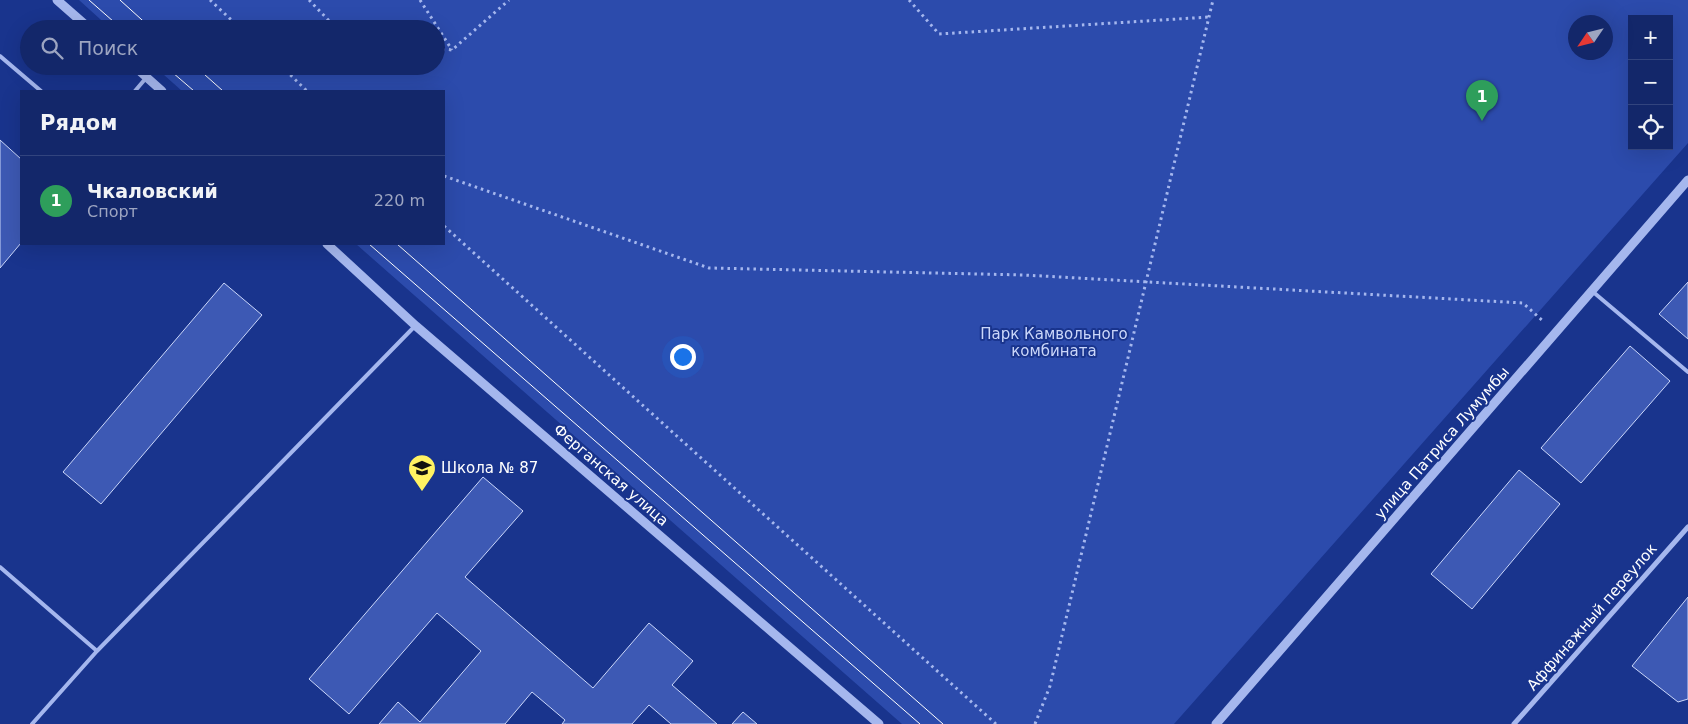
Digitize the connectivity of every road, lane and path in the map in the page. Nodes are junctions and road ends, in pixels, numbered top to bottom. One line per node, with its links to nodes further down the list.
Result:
1 (57, 0): 9 (street)
2 (210, 0): 10 (path)
3 (309, 0): 11 (path)
4 (420, 0): 12 (path)
5 (509, 0): 15 (path)
6 (909, 0): 8 (path)
7 (1213, 0): 8 (path)
8 (1209, 17): 30 (path)
9 (80, 20)
10 (231, 20)
11 (328, 20)
12 (433, 20)
13 (445, 39): 15 (path)
14 (445, 49): 15 (path)
15 (452, 50)
16 (0, 56): 17 (lane)
17 (20, 73)
18 (22, 75): 22 (lane)
19 (145, 75): 21 (street)
20 (290, 75): 25 (path)
21 (147, 77): 23 (lane); 24 (street)
22 (40, 90)
23 (136, 90)
24 (161, 90)
25 (306, 90)
26 (445, 176): 30 (path)
27 (1688, 180): 31 (street, улица Патриса Лумумбы)
28 (445, 227): 40 (path)
29 (328, 245): 32 (street, Ферганская улица)
30 (1146, 281): 33 (path); 41 (path)
31 (1592, 291): 33 (street, улица Патриса Лумумбы); 34 (lane)
32 (416, 326): 37 (lane); 39 (street, Ферганская улица)
33 (1556, 332): 42 (street, улица Патриса Лумумбы)
34 (1688, 372)
35 (1688, 528): 43 (street, Аффинажный переулок)
36 (0, 566): 37 (lane)
37 (98, 651): 38 (lane)
38 (32, 724)
39 (879, 724)
40 (996, 724)
41 (1035, 724)
42 (1216, 724)
43 (1514, 724)

